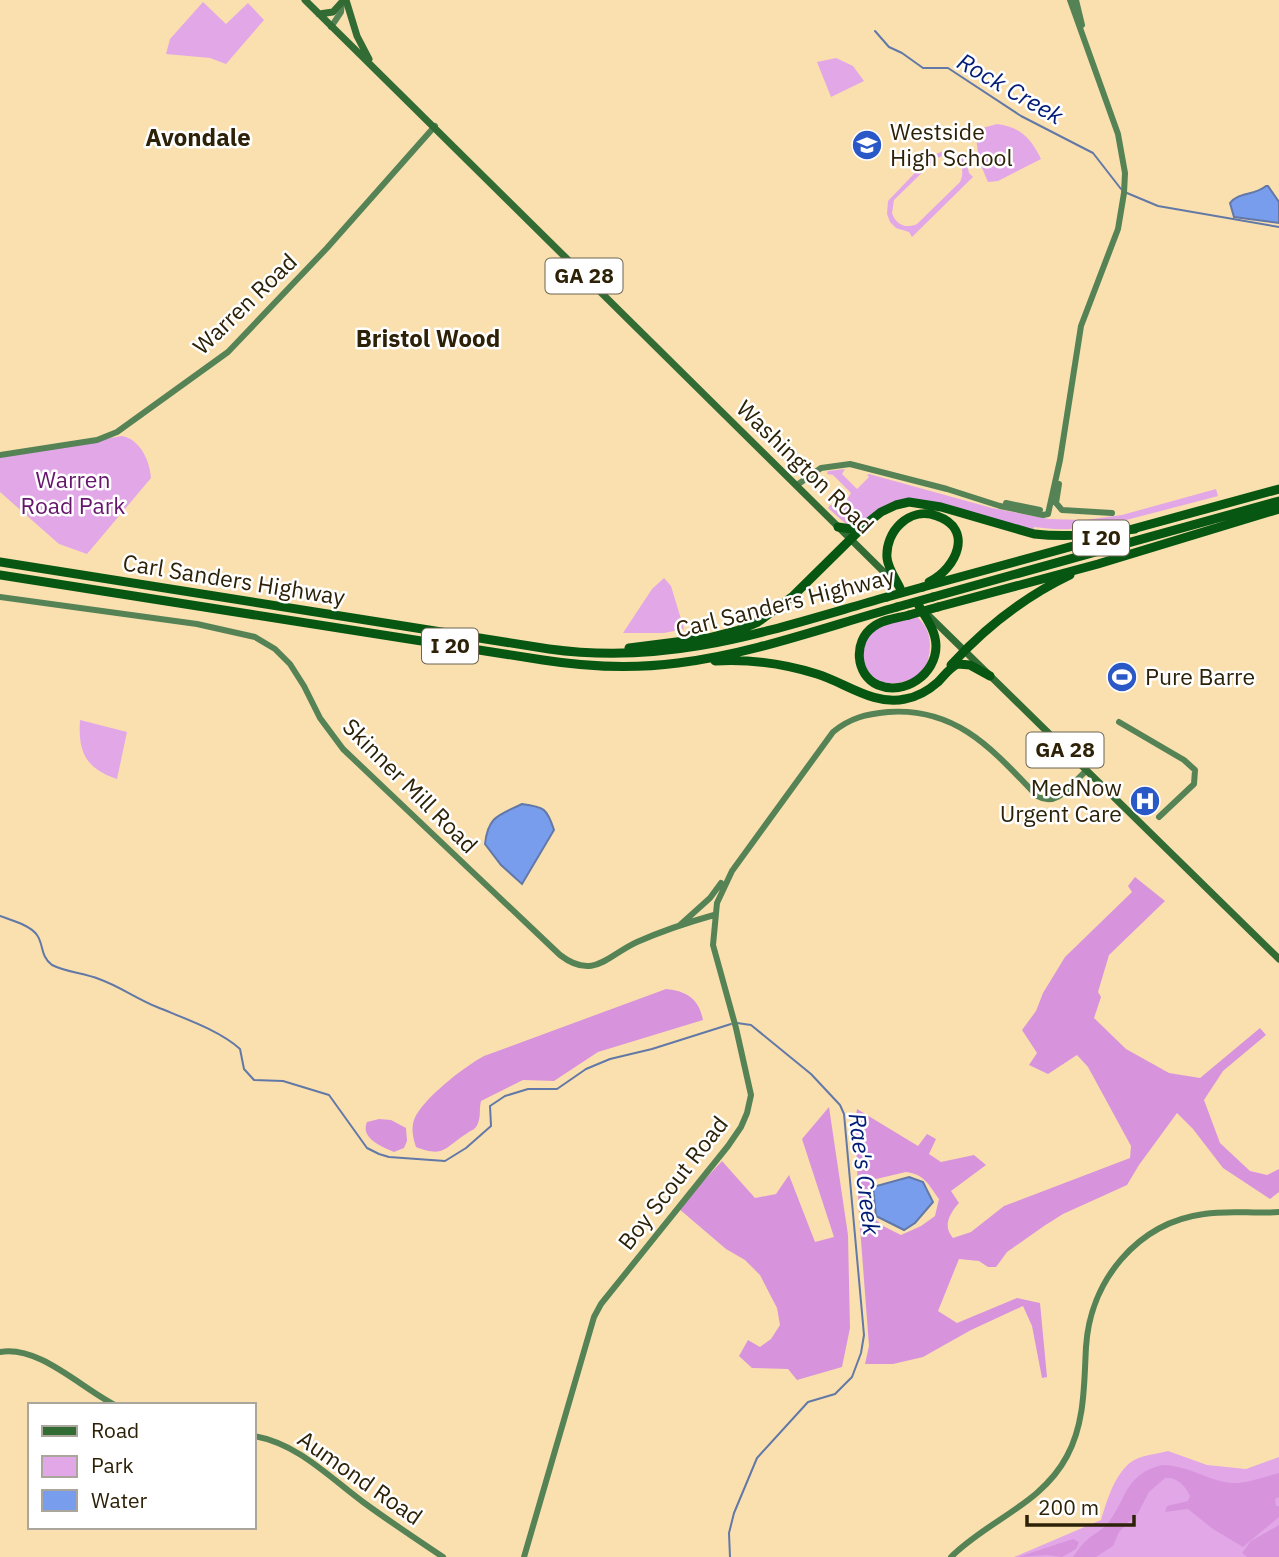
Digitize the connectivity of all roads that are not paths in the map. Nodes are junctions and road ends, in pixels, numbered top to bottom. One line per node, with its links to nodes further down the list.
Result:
1 (305, 0): 5 (main road, Washington Road)
2 (1070, 0): 7 (street)
3 (1076, 0): 7 (street)
4 (343, 1): 5 (main road); 6 (street); 8 (main road, GA 28)
5 (319, 14): 6 (main road, Washington Road)
6 (331, 27): 8 (main road, Washington Road / GA 28)
7 (1083, 34): 11 (street)
8 (372, 66): 9 (main road, Washington Road / GA 28)
9 (435, 126): 10 (street, Warren Road); 12 (main road, Washington Road / GA 28)
10 (0, 456)
11 (1060, 460): 14 (street); 19 (street)
12 (797, 485): 15 (street); 22 (main road, Washington Road / GA 28)
13 (1279, 489): 23 (highway, Carl Sanders Highway / I 20)
14 (1053, 491): 17 (street); 20 (street)
15 (981, 499): 17 (street); 20 (street)
16 (1279, 501): 34 (highway, Carl Sanders Highway / I 20, bridge)
17 (1030, 508): 20 (street)
18 (1279, 509): 26 (highway)
19 (1112, 513)
20 (1048, 514)
21 (866, 524): 22 (highway); 23 (highway); 24 (highway)
22 (838, 527): 24 (main road, Washington Road / GA 28)
23 (1135, 529): 28 (highway, Carl Sanders Highway / I 20)
24 (851, 539): 29 (main road, Washington Road / GA 28); 33 (highway)
25 (0, 562): 33 (highway, Carl Sanders Highway / I 20)
26 (1098, 564): 31 (highway, bridge); 32 (highway)
27 (0, 575): 34 (highway, Carl Sanders Highway / I 20)
28 (921, 586): 29 (highway); 33 (highway, Carl Sanders Highway / I 20, bridge)
29 (900, 588): 31 (main road, Washington Road / GA 28)
30 (0, 597): 42 (street, Skinner Mill Road)
31 (919, 606): 32 (main road, Washington Road / GA 28)
32 (964, 650): 35 (main road, Washington Road / GA 28); 36 (highway)
33 (581, 653)
34 (678, 663): 36 (highway)
35 (990, 676): 36 (highway); 38 (main road, Washington Road / GA 28)
36 (925, 691)
37 (1119, 722): 39 (street)
38 (1086, 771): 40 (street, Boy Scout Road); 43 (main road, Washington Road / GA 28)
39 (1160, 817)
40 (732, 871): 41 (street, Boy Scout Road); 42 (street)
41 (714, 915): 42 (street, Skinner Mill Road); 49 (street, Boy Scout Road)
42 (680, 926)
43 (1279, 959)
44 (1279, 1212): 50 (street)
45 (0, 1352): 46 (street)
46 (112, 1403)
47 (256, 1436): 48 (street, Aumond Road)
48 (443, 1557)
49 (524, 1557)
50 (951, 1557)

